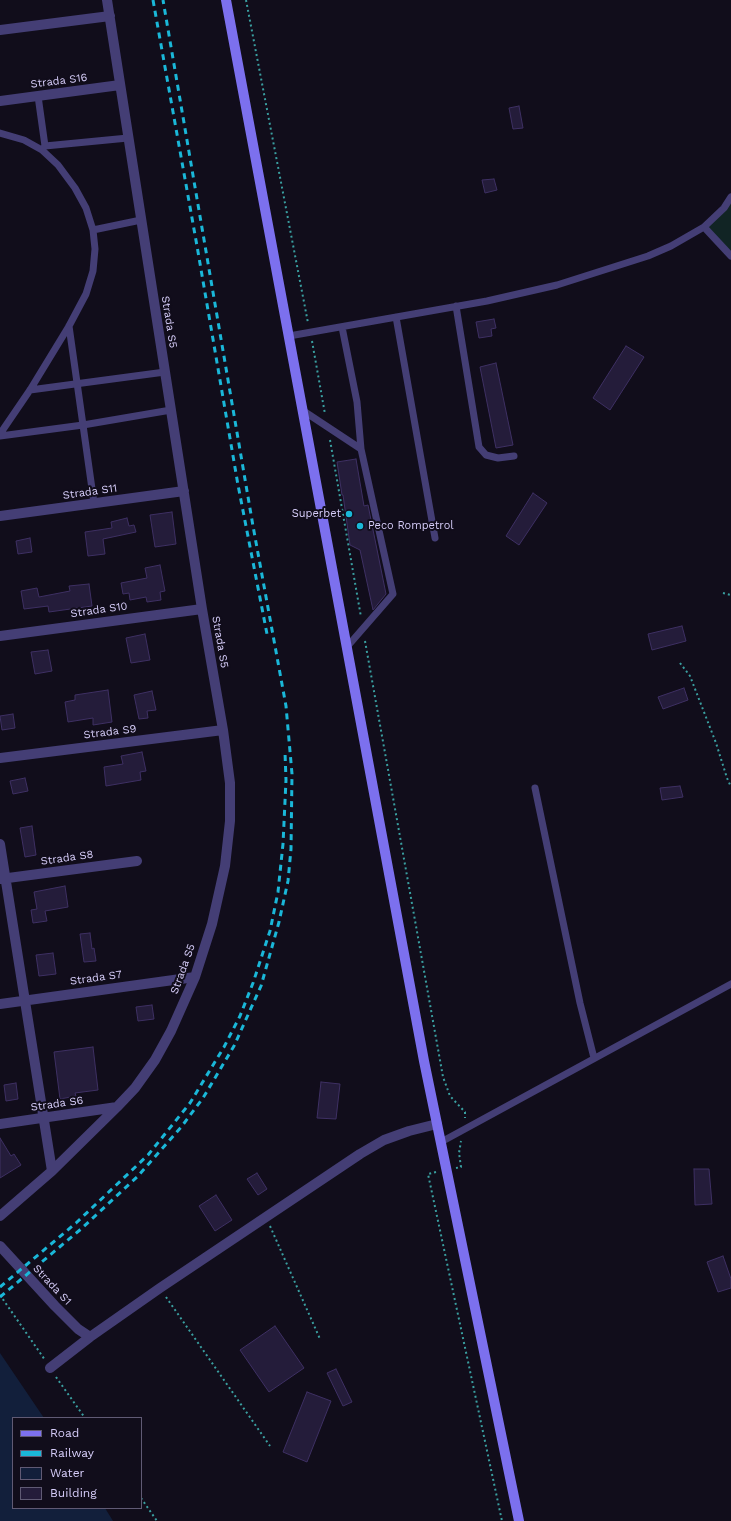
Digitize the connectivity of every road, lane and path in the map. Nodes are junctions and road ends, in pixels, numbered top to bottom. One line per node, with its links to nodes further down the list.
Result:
1 (107, 0): 4 (street, Strada S5)
2 (226, 0): 22 (main road)
3 (246, 0): 21 (path)
4 (110, 16): 5 (street); 6 (street, Strada S5)
5 (0, 30)
6 (120, 85): 7 (street, Strada S16); 10 (street, Strada S5)
7 (38, 96): 8 (street, Strada S16); 11 (lane)
8 (0, 101)
9 (0, 132): 11 (lane)
10 (128, 138): 11 (lane); 13 (street, Strada S5)
11 (44, 148): 15 (lane)
12 (731, 197): 14 (lane)
13 (141, 220): 15 (lane); 23 (street, Strada S5)
14 (704, 226): 16 (lane); 17 (lane)
15 (93, 230): 19 (lane)
16 (731, 256)
17 (456, 306): 18 (lane); 32 (lane)
18 (396, 317): 20 (lane); 36 (lane)
19 (69, 326): 24 (lane); 25 (lane)
20 (342, 327): 21 (lane); 31 (lane)
21 (310, 333): 22 (lane); 29 (path)
22 (289, 336): 27 (main road)
23 (165, 372): 24 (lane); 26 (street, Strada S5)
24 (77, 384): 25 (lane); 28 (lane)
25 (30, 390): 30 (lane)
26 (171, 410): 28 (lane); 33 (street, Strada S5)
27 (302, 410): 29 (lane); 42 (main road)
28 (83, 425): 30 (lane); 34 (lane)
29 (327, 426): 31 (lane); 40 (path)
30 (0, 435)
31 (361, 448): 40 (lane)
32 (514, 456)
33 (184, 490): 34 (street, Strada S11); 39 (street, Strada S5)
34 (94, 503): 35 (street, Strada S11)
35 (0, 516)
36 (435, 538)
37 (723, 593): 38 (path)
38 (731, 595)
39 (202, 609): 41 (street, Strada S10); 44 (street, Strada S5)
40 (363, 628): 42 (lane); 60 (path)
41 (0, 636)
42 (346, 648): 59 (main road)
43 (680, 663): 46 (path)
44 (223, 730): 45 (street, Strada S9); 51 (street, Strada S5)
45 (0, 758)
46 (731, 787)
47 (535, 788): 55 (lane)
48 (0, 844): 50 (street)
49 (137, 861): 50 (street, Strada S8)
50 (3, 879): 53 (street)
51 (194, 977): 53 (street, Strada S7); 56 (street, Strada S5)
52 (731, 984): 55 (lane)
53 (25, 1000): 54 (street, Strada S7); 57 (street)
54 (0, 1004)
55 (594, 1058): 60 (lane)
56 (117, 1107): 57 (street, Strada S6); 63 (street, Strada S5)
57 (43, 1118): 58 (street, Strada S6); 63 (street)
58 (0, 1124)
59 (437, 1124): 61 (main road); 65 (street)
60 (467, 1127): 61 (lane); 62 (path)
61 (441, 1142): 62 (main road)
62 (447, 1170): 76 (path); 77 (main road)
63 (52, 1171): 64 (street, Strada S5)
64 (0, 1216)
65 (266, 1218): 67 (street); 70 (path)
66 (0, 1246): 69 (street, Strada S1)
67 (160, 1288): 69 (street); 73 (path)
68 (0, 1295): 71 (path)
69 (90, 1337): 71 (street)
70 (320, 1339)
71 (50, 1368): 72 (path)
72 (84, 1417)
73 (270, 1446)
74 (142, 1499): 75 (path)
75 (157, 1521)
76 (502, 1521)
77 (519, 1521)

